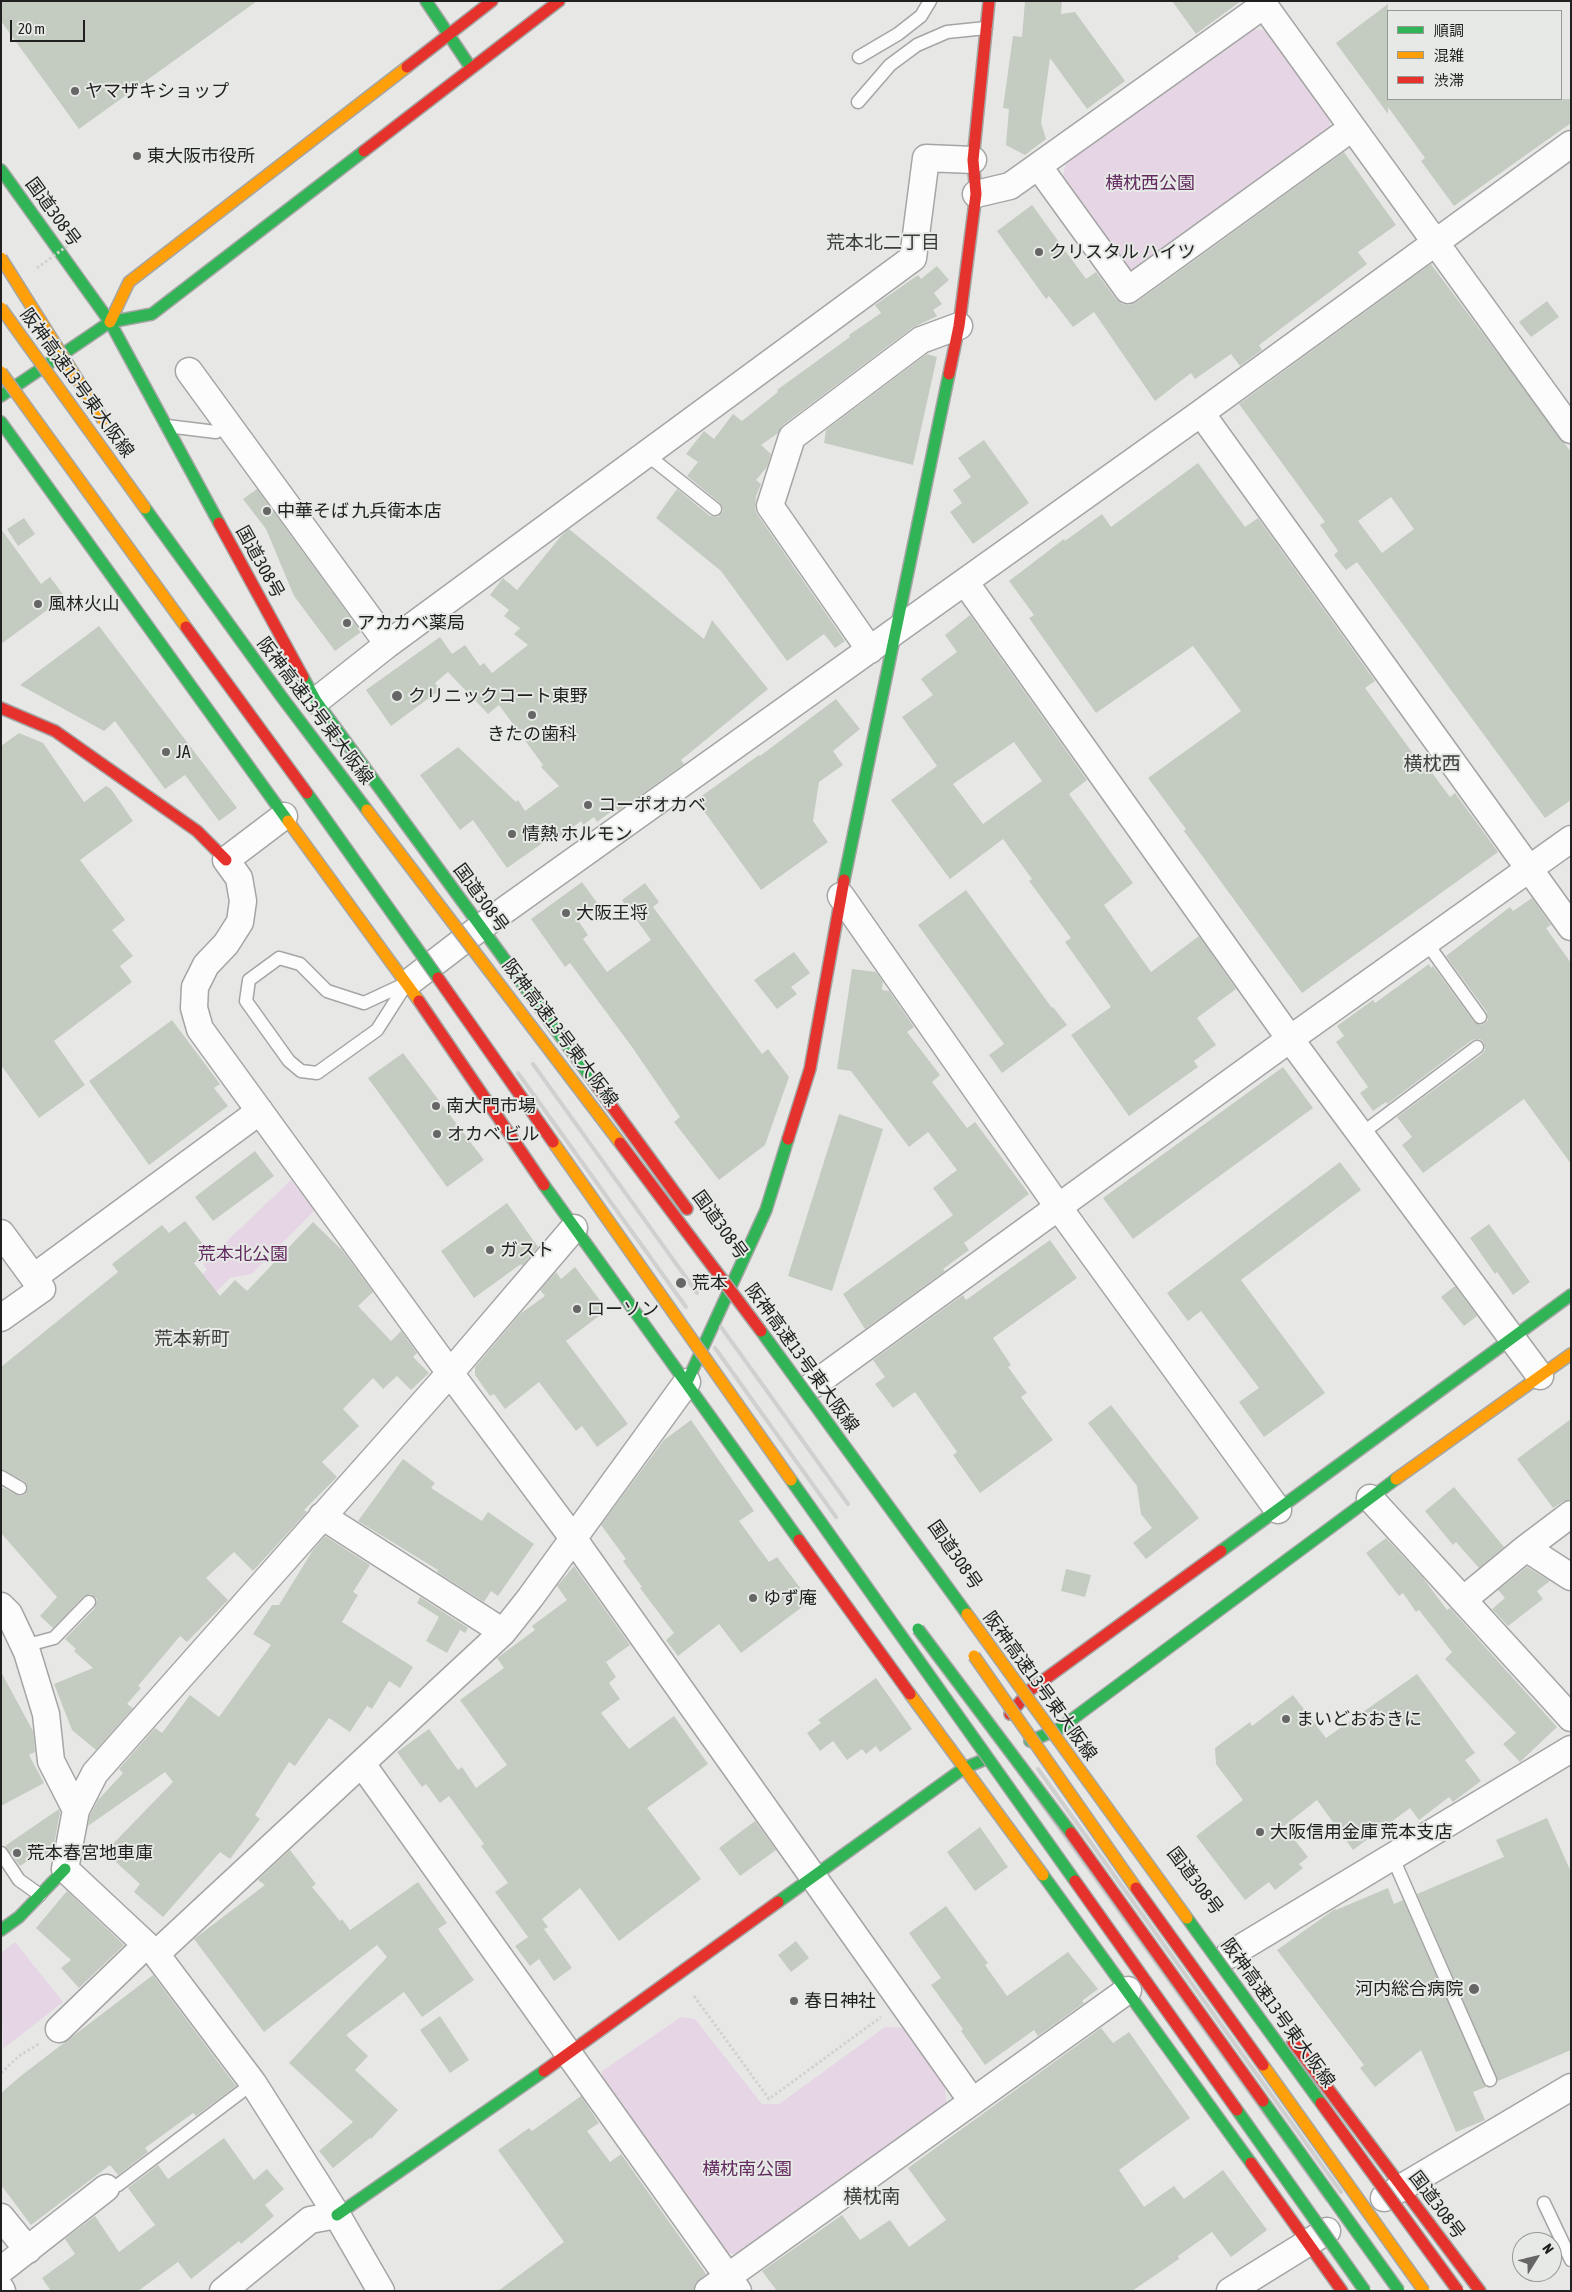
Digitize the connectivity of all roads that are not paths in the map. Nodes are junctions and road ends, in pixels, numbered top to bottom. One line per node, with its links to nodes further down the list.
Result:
1 (426, 1): 8 (main road)
2 (492, 1): 8 (main road)
3 (559, 1): 10 (main road)
4 (930, 1): 9 (lane)
5 (989, 1): 7 (main road)
6 (1262, 3): 12 (street); 15 (street)
7 (986, 28): 11 (lane); 14 (main road)
8 (449, 34): 10 (main road); 21 (main road)
9 (859, 56)
10 (471, 68): 21 (main road)
11 (858, 102)
12 (1352, 128): 15 (street); 18 (street)
13 (1571, 144): 18 (street)
14 (972, 160): 17 (main road); 32 (street)
15 (1039, 167): 17 (street)
16 (1, 170): 21 (main road, 国道308号)
17 (976, 194): 22 (main road)
18 (1436, 242): 26 (street); 29 (street)
19 (1, 258): 30 (main road, bridge)
20 (1, 308): 39 (main road, 阪神高速13号東大阪線, bridge)
21 (110, 322): 25 (main road); 28 (main road, 国道308号)
22 (959, 326): 36 (main road); 38 (street)
23 (190, 371): 37 (street)
24 (1, 372): 63 (main road, bridge)
25 (1, 396)
26 (1201, 413): 35 (street); 45 (street)
27 (1, 422): 42 (main road)
28 (167, 426): 31 (lane); 40 (main road, 国道308号)
29 (1571, 430)
30 (110, 431)
31 (216, 432)
32 (646, 454): 33 (lane); 37 (street)
33 (715, 509)
34 (187, 546): 39 (main road, bridge)
35 (965, 582): 36 (street); 52 (street)
36 (896, 630): 38 (street); 46 (main road)
37 (388, 644): 40 (street)
38 (870, 650): 47 (street)
39 (281, 696): 72 (main road, 阪神高速13号東大阪線, bridge)
40 (316, 701): 47 (main road, 国道308号)
41 (1, 708): 44 (main road)
42 (284, 816): 44 (street); 50 (main road)
43 (1571, 839): 45 (street)
44 (226, 860): 54 (street)
45 (1529, 869): 48 (street); 49 (street)
46 (841, 896): 56 (street); 60 (main road)
47 (481, 927): 50 (street); 57 (main road, 国道308号)
48 (1571, 927)
49 (1426, 942): 51 (lane); 52 (street)
50 (407, 983): 50 (lane); 58 (main road)
51 (1480, 1017)
52 (1290, 1038): 55 (street); 56 (street)
53 (1477, 1047): 55 (lane)
54 (260, 1111): 61 (street); 67 (street)
55 (1361, 1134): 65 (street)
56 (1059, 1208): 70 (street); 76 (street)
57 (696, 1221)
58 (574, 1228): 67 (street); 69 (main road)
59 (1, 1232): 61 (street)
60 (733, 1272): 69 (main road); 70 (main road, 国道308号)
61 (34, 1277): 64 (street)
62 (1571, 1295): 65 (main road)
63 (666, 1304): 71 (main road, bridge); 127 (main road, bridge)
64 (1, 1318)
65 (1511, 1338): 68 (street); 76 (main road)
66 (1571, 1354): 68 (main road)
67 (450, 1373): 78 (street); 79 (street)
68 (1540, 1376): 75 (main road)
69 (687, 1382): 79 (street); 95 (main road)
70 (813, 1385): 90 (main road, 国道308号)
71 (780, 1443)
72 (842, 1443): 81 (main road, bridge); 130 (main road, 阪神高速13号東大阪線, bridge)
73 (1, 1477): 74 (lane)
74 (20, 1488)
75 (1370, 1498): 83 (street); 92 (main road)
76 (1278, 1510): 90 (main road)
77 (1571, 1514): 80 (street)
78 (322, 1516): 87 (street); 96 (street)
79 (574, 1538): 87 (street); 100 (street)
80 (1526, 1548): 82 (street); 83 (street)
81 (920, 1570)
82 (1571, 1576)
83 (1463, 1600): 91 (street)
84 (89, 1602): 88 (lane)
85 (1, 1606): 88 (street)
86 (910, 1617): 128 (main road, bridge)
87 (502, 1632): 94 (street)
88 (24, 1646): 96 (street)
89 (968, 1646): 129 (main road, bridge)
90 (1030, 1690): 92 (main road, 国道308号); 95 (main road)
91 (1571, 1718)
92 (1059, 1729): 95 (main road); 104 (main road, 国道308号)
93 (1571, 1749): 98 (street)
94 (362, 1764): 103 (street); 108 (street)
95 (964, 1768): 100 (main road); 105 (main road)
96 (76, 1810): 99 (street)
97 (1, 1852): 101 (lane)
98 (1392, 1856): 104 (street); 109 (lane)
99 (65, 1869): 101 (main road); 103 (street)
100 (813, 1877): 108 (main road); 112 (street)
101 (40, 1895): 102 (main road)
102 (1, 1930)
103 (151, 1949): 106 (street); 110 (street)
104 (1232, 1959)
105 (1128, 1990): 112 (street); 118 (main road)
106 (59, 2030)
107 (1287, 2033): 114 (main road, 国道308号)
108 (568, 2054): 116 (main road); 122 (street)
109 (1490, 2080)
110 (253, 2083): 113 (lane); 116 (street)
111 (1571, 2087): 114 (street)
112 (972, 2101): 122 (street)
113 (106, 2188): 119 (street)
114 (1403, 2188): 118 (street); 131 (main road, 国道308号)
115 (1544, 2203): 120 (lane)
116 (337, 2215): 123 (street); 124 (street)
117 (1, 2217): 119 (street)
118 (1307, 2243): 125 (street); 126 (main road)
119 (28, 2250): 121 (street)
120 (1571, 2260)
121 (1, 2270)
122 (724, 2286)
123 (223, 2291)
124 (381, 2291)
125 (1230, 2291)
126 (1342, 2291)
127 (1365, 2291)
128 (1400, 2291)
129 (1424, 2291)
130 (1458, 2291)
131 (1480, 2291)

